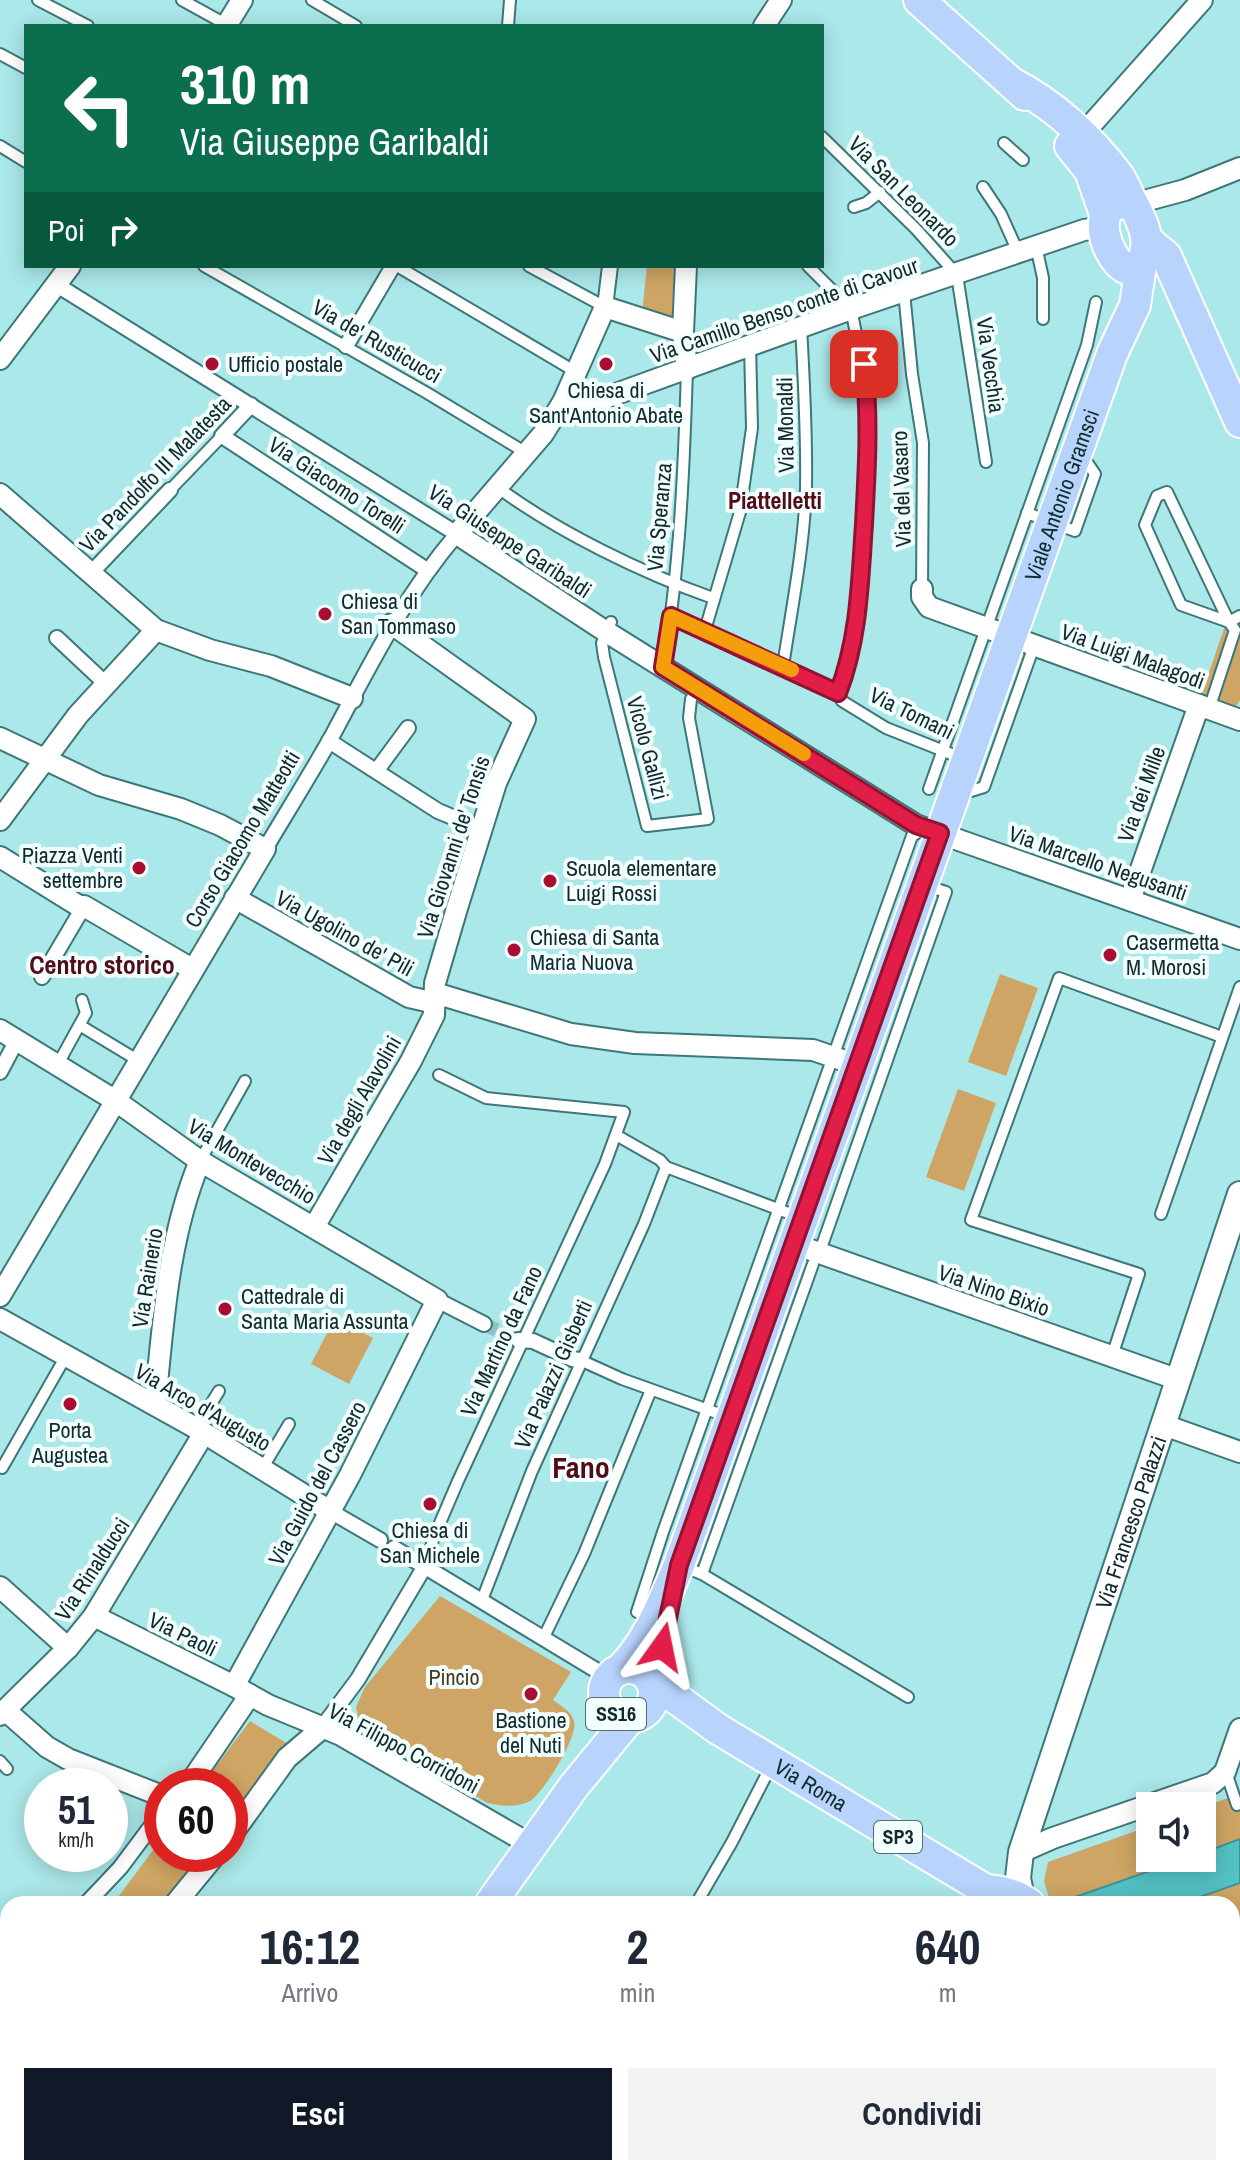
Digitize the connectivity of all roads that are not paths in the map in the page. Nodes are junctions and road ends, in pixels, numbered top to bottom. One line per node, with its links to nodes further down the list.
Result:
1 (38, 0): 9 (lane)
2 (182, 0): 10 (lane)
3 (242, 0): 11 (street)
4 (312, 0): 12 (lane)
5 (510, 0): 13 (lane)
6 (919, 0): 17 (main road)
7 (1202, 0): 18 (street)
8 (778, 1): 14 (street)
9 (84, 24)
10 (224, 24)
11 (228, 24)
12 (353, 24)
13 (508, 24)
14 (765, 24)
15 (0, 54): 16 (lane)
16 (24, 67)
17 (1012, 83): 18 (main road); 29 (main road)
18 (1082, 129): 27 (main road)
19 (824, 139): 26 (lane, Via San Leonardo)
20 (1004, 143): 22 (lane)
21 (0, 146): 23 (lane)
22 (1023, 160)
23 (24, 161)
24 (1240, 168): 27 (street)
25 (983, 187): 30 (lane)
26 (880, 192): 28 (lane); 40 (lane, Via San Leonardo)
27 (1133, 204): 29 (main road); 31 (main road)
28 (854, 207)
29 (1105, 220): 30 (street, Via Camillo Benso conte di Cavour); 31 (main road)
30 (1027, 249): 40 (street, Via Camillo Benso conte di Cavour); 46 (lane)
31 (1135, 256): 56 (main road); 57 (main road, Viale Antonio Gramsci / SS16)
32 (69, 268): 41 (street)
33 (208, 268): 50 (lane, Via de' Rusticucci)
34 (394, 268): 50 (street)
35 (398, 268): 53 (lane)
36 (533, 268): 44 (lane)
37 (610, 268): 44 (street)
38 (686, 268): 48 (street)
39 (810, 268): 45 (lane)
40 (957, 275): 42 (street, Via Camillo Benso conte di Cavour); 60 (lane, Via Vecchia)
41 (57, 285): 51 (street); 55 (street, Via Giuseppe Garibaldi)
42 (904, 292): 45 (street, Via Camillo Benso conte di Cavour); 68 (lane, Via del Vasaro)
43 (1096, 302): 57 (lane)
44 (605, 307): 48 (street); 53 (street)
45 (851, 309): 47 (street, Via Camillo Benso conte di Cavour); 83 (lane)
46 (1043, 319)
47 (801, 327): 49 (street, Via Camillo Benso conte di Cavour); 79 (lane, Via Monaldi)
48 (683, 332): 52 (street)
49 (750, 345): 52 (street, Via Camillo Benso conte di Cavour); 69 (lane)
50 (346, 346): 59 (lane, Via de' Rusticucci)
51 (2, 353)
52 (687, 369): 54 (street, Via Camillo Benso conte di Cavour); 67 (lane, Via Speranza)
53 (576, 372): 54 (street)
54 (563, 402): 59 (street)
55 (251, 405): 58 (street, Via Pandolfo III Malatesta); 64 (street, Via Giuseppe Garibaldi)
56 (1240, 422)
57 (1075, 433): 77 (main road, Viale Antonio Gramsci / SS16)
58 (222, 436): 62 (lane, Via Pandolfo III Malatesta); 65 (street, Via Giacomo Torelli)
59 (528, 454): 61 (street)
60 (986, 462)
61 (497, 487): 64 (street); 67 (lane)
62 (170, 490): 66 (street, Via Pandolfo III Malatesta)
63 (0, 494): 66 (street)
64 (457, 534): 65 (street, Corso Giacomo Matteotti); 73 (street, Via Giuseppe Garibaldi)
65 (427, 570): 72 (street, Corso Giacomo Matteotti)
66 (91, 573): 75 (street)
67 (674, 584): 69 (lane); 70 (lane, Via Speranza)
68 (922, 589): 77 (street)
69 (713, 598): 76 (lane)
70 (671, 616): 76 (lane, Via Tomani); 80 (lane, Via Speranza)
71 (1240, 616): 74 (lane)
72 (392, 624): 84 (street, Corso Giacomo Matteotti); 94 (street, Via Giovanni de' Tonsis)
73 (608, 626): 80 (street, Via Giuseppe Garibaldi); 82 (lane, Vicolo Gallizi)
74 (1235, 627): 74 (lane); 85 (lane)
75 (156, 630): 81 (street); 84 (street)
76 (705, 630): 79 (lane, Via Tomani)
77 (1010, 637): 85 (street, Via Luigi Malagodi); 92 (main road, Viale Antonio Gramsci / SS16)
78 (57, 638): 81 (street)
79 (783, 666): 83 (lane, Via Tomani)
80 (663, 667): 82 (street, Via Giuseppe Garibaldi)
81 (105, 683): 90 (street)
82 (698, 689): 95 (street, Via Giuseppe Garibaldi)
83 (838, 693): 92 (lane, Via Tomani)
84 (352, 698): 89 (street, Corso Giacomo Matteotti)
85 (1204, 707): 86 (street, Via Luigi Malagodi); 100 (street, Via dei Mille)
86 (1240, 720)
87 (408, 728): 91 (street)
88 (0, 738): 90 (street)
89 (329, 741): 91 (street); 96 (street, Corso Giacomo Matteotti)
90 (44, 759): 93 (street); 96 (street)
91 (377, 770): 94 (street)
92 (949, 771): 95 (main road, Viale Antonio Gramsci / SS16)
93 (0, 820)
94 (481, 829): 107 (street, Via Giovanni de' Tonsis)
95 (933, 831): 98 (main road, Viale Antonio Gramsci / SS16); 100 (street, Via Marcello Negusanti); 106 (lane)
96 (265, 849): 99 (street, Corso Giacomo Matteotti)
97 (0, 857): 101 (street)
98 (922, 884): 106 (main road, Viale Antonio Gramsci / SS16); 112 (lane)
99 (235, 898): 103 (street, Corso Giacomo Matteotti); 107 (street, Via Ugolino de' Pili)
100 (1130, 900): 102 (street, Via Marcello Negusanti)
101 (84, 906): 103 (street); 104 (street)
102 (1240, 939)
103 (192, 969): 113 (street, Corso Giacomo Matteotti)
104 (42, 977)
105 (1240, 987): 111 (lane)
106 (869, 996): 112 (main road, Viale Antonio Gramsci / SS16)
107 (435, 998): 112 (street, Via Ugolino de' Pili); 124 (street, Via degli Alavolini)
108 (82, 1000): 109 (lane)
109 (81, 1026): 113 (lane); 114 (lane)
110 (8, 1035): 114 (street, Via Montevecchio); 115 (street)
111 (1222, 1037): 123 (lane); 132 (lane)
112 (862, 1053): 125 (main road, Viale Antonio Gramsci / SS16)
113 (139, 1061): 118 (street, Corso Giacomo Matteotti)
114 (58, 1064): 118 (street, Via Montevecchio)
115 (0, 1072)
116 (439, 1075): 119 (lane)
117 (245, 1081): 120 (lane)
118 (116, 1101): 120 (street, Via Montevecchio); 126 (street, Corso Giacomo Matteotti)
119 (616, 1135): 121 (lane); 130 (lane, Via Martino da Fano)
120 (200, 1161): 124 (street, Via Montevecchio); 137 (street, Via Rainerio)
121 (666, 1167): 125 (lane); 133 (lane, Via Palazzi Gisberti)
122 (1240, 1194): 134 (street, Via Francesco Palazzi)
123 (1161, 1214)
124 (314, 1227): 127 (street, Via Montevecchio)
125 (801, 1238): 132 (street, Via Nino Bixio); 138 (lane); 138 (main road, Viale Antonio Gramsci / SS16)
126 (0, 1296)
127 (437, 1300): 129 (street, Via Montevecchio); 146 (street, Via Guido del Cassero)
128 (0, 1319): 131 (street, Via Arco d'Augusto)
129 (484, 1324)
130 (521, 1341): 133 (street); 149 (lane, Via Martino da Fano)
131 (66, 1356): 137 (street, Via Arco d'Augusto); 143 (lane)
132 (1112, 1356): 134 (street, Via Nino Bixio)
133 (580, 1360): 135 (lane); 152 (lane, Via Palazzi Gisberti)
134 (1179, 1380): 140 (street, Via Francesco Palazzi)
135 (651, 1390): 138 (lane); 155 (lane)
136 (219, 1391): 141 (lane)
137 (155, 1405): 141 (street, Via Arco d'Augusto)
138 (729, 1423): 145 (main road, Viale Antonio Gramsci / SS16); 150 (lane)
139 (289, 1424): 144 (lane)
140 (1164, 1425): 142 (street); 174 (street, Via Francesco Palazzi)
141 (200, 1431): 144 (street, Via Arco d'Augusto); 153 (street, Via Rinalducci)
142 (1240, 1452)
143 (2, 1468)
144 (262, 1469): 146 (street, Via Arco d'Augusto)
145 (696, 1479): 150 (main road, Viale Antonio Gramsci / SS16); 154 (lane)
146 (330, 1511): 147 (street, Via Arco d'Augusto); 158 (street, Via Guido del Cassero)
147 (380, 1540)
148 (394, 1548): 149 (street)
149 (425, 1566): 152 (street); 162 (street)
150 (690, 1569): 154 (main road, Viale Antonio Gramsci / SS16); 157 (main road, Viale Antonio Gramsci / SS16); 159 (lane)
151 (0, 1587): 156 (street)
152 (482, 1600): 155 (street)
153 (94, 1616): 156 (street, Via Rinalducci); 158 (street, Via Paoli)
154 (654, 1620): 157 (main road, Viale Antonio Gramsci / SS16)
155 (543, 1639): 157 (street)
156 (68, 1648): 160 (street, Via Rinalducci)
157 (627, 1680): 161 (main road, SS16); 161 (main road, SS16); 163 (main road, Via Roma / SP3); 168 (main road, SS16)
158 (242, 1690): 162 (street, Via Filippo Corridoni); 166 (street, Via Guido del Cassero)
159 (908, 1697)
160 (3, 1713): 169 (street)
161 (637, 1716): 163 (main road, Via Roma / SP3); 168 (main road, SS16)
162 (321, 1729): 171 (street); 173 (street, Via Filippo Corridoni)
163 (718, 1729): 165 (main road, Via Roma / SP3)
164 (1240, 1729): 167 (street)
165 (773, 1762): 179 (lane); 180 (main road, Via Roma / SP3)
166 (198, 1768)
167 (1225, 1772): 170 (lane); 174 (street)
168 (574, 1786): 173 (main road, SS16)
169 (144, 1789)
170 (1237, 1805)
171 (248, 1812)
172 (144, 1836): 176 (street)
173 (533, 1846): 178 (main road, SS16)
174 (1021, 1852): 181 (street, Via Francesco Palazzi)
175 (201, 1872): 177 (street)
176 (94, 1896)
177 (182, 1896)
178 (496, 1896)
179 (701, 1896)
180 (1004, 1896)
181 (1010, 1896)

